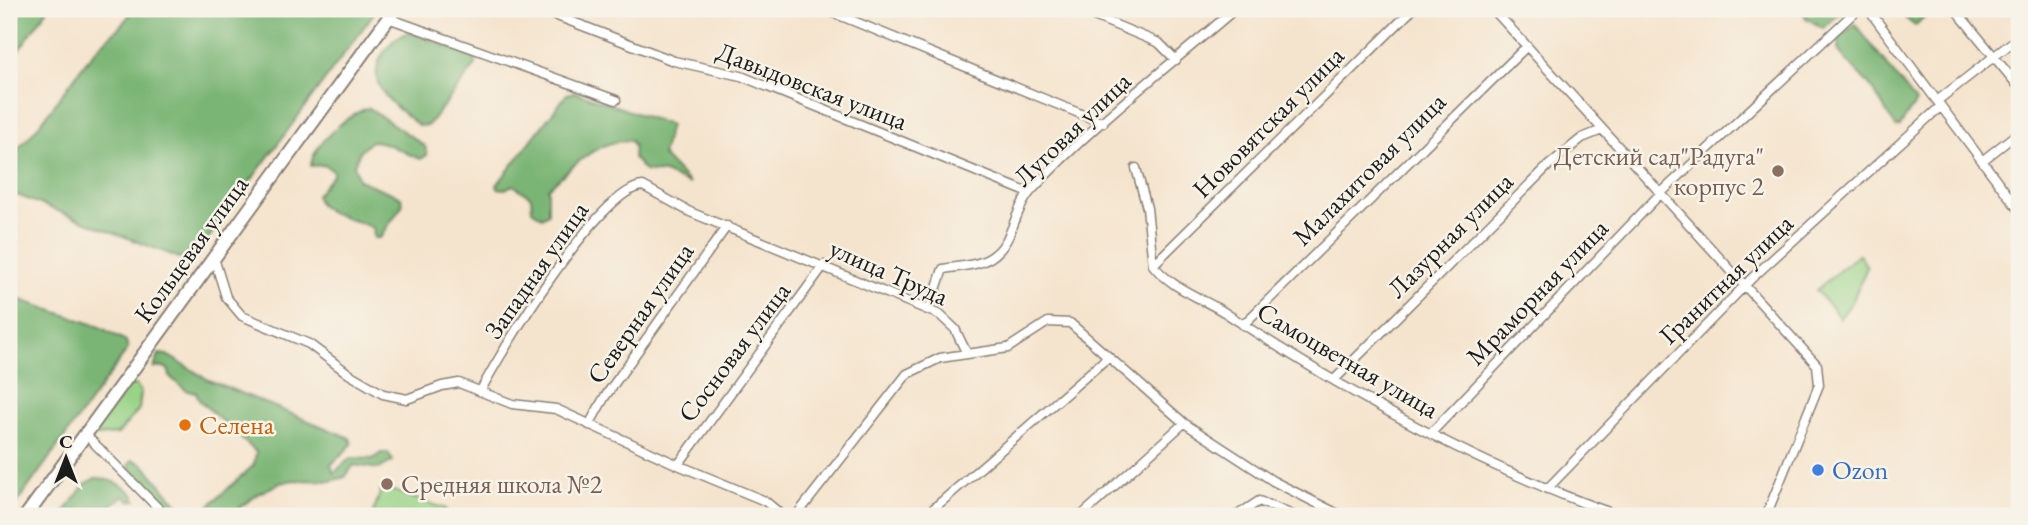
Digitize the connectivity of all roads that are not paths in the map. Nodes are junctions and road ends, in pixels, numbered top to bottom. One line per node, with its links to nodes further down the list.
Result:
1 (539, 9): 25 (street, Давыдовская улица)
2 (824, 9): 18 (street)
3 (1077, 9): 14 (street)
4 (1235, 9): 14 (street, Луговая улица)
5 (1413, 9): 30 (street, Нововятская улица)
6 (1493, 9): 12 (street)
7 (1858, 9): 24 (street, Мраморная улица)
8 (1868, 9): 17 (street)
9 (1955, 9): 13 (street)
10 (391, 14): 16 (street); 28 (highway, Кольцевая улица)
11 (2019, 37): 13 (street, Гранитная улица)
12 (1527, 46): 19 (street); 33 (street, Малахитовая улица)
13 (1994, 57): 15 (street); 17 (street, Гранитная улица)
14 (1176, 60): 18 (street, Луговая улица)
15 (2019, 87)
16 (616, 100)
17 (1939, 104): 21 (street); 31 (street, Гранитная улица)
18 (1103, 123): 25 (street, Луговая улица)
19 (1602, 130): 24 (street); 36 (street, Лазурная улица)
20 (2019, 132): 21 (street)
21 (1982, 161): 26 (street)
22 (1136, 168): 30 (street)
23 (637, 186): 27 (street, улица Труда); 37 (street, Западная улица)
24 (1662, 192): 31 (street); 40 (street, Мраморная улица)
25 (1029, 193): 32 (street, Луговая улица)
26 (2019, 210)
27 (727, 226): 29 (street, улица Труда); 39 (street, Северная улица)
28 (213, 256): 37 (street); 41 (highway, Кольцевая улица)
29 (824, 265): 32 (street, улица Труда); 42 (street, Сосновая улица)
30 (1153, 265): 33 (street, Самоцветная улица)
31 (1746, 284): 43 (street, Гранитная улица); 54 (street)
32 (929, 310): 34 (street, улица Труда)
33 (1243, 325): 36 (street, Самоцветная улица)
34 (967, 354): 35 (street); 47 (street)
35 (1107, 358): 38 (street); 48 (street)
36 (1334, 380): 40 (street, Самоцветная улица)
37 (481, 390): 39 (street)
38 (1184, 424): 49 (street); 52 (street)
39 (589, 425): 42 (street)
40 (1431, 433): 43 (street, Самоцветная улица)
41 (85, 434): 44 (highway, Кольцевая улица); 45 (street)
42 (678, 466): 46 (street)
43 (1547, 489): 53 (street, Самоцветная улица)
44 (26, 516)
45 (166, 516)
46 (783, 516)
47 (796, 516)
48 (925, 516)
49 (1081, 516)
50 (1236, 516): 51 (street)
51 (1295, 516)
52 (1342, 516)
53 (1620, 516)
54 (1766, 516)

